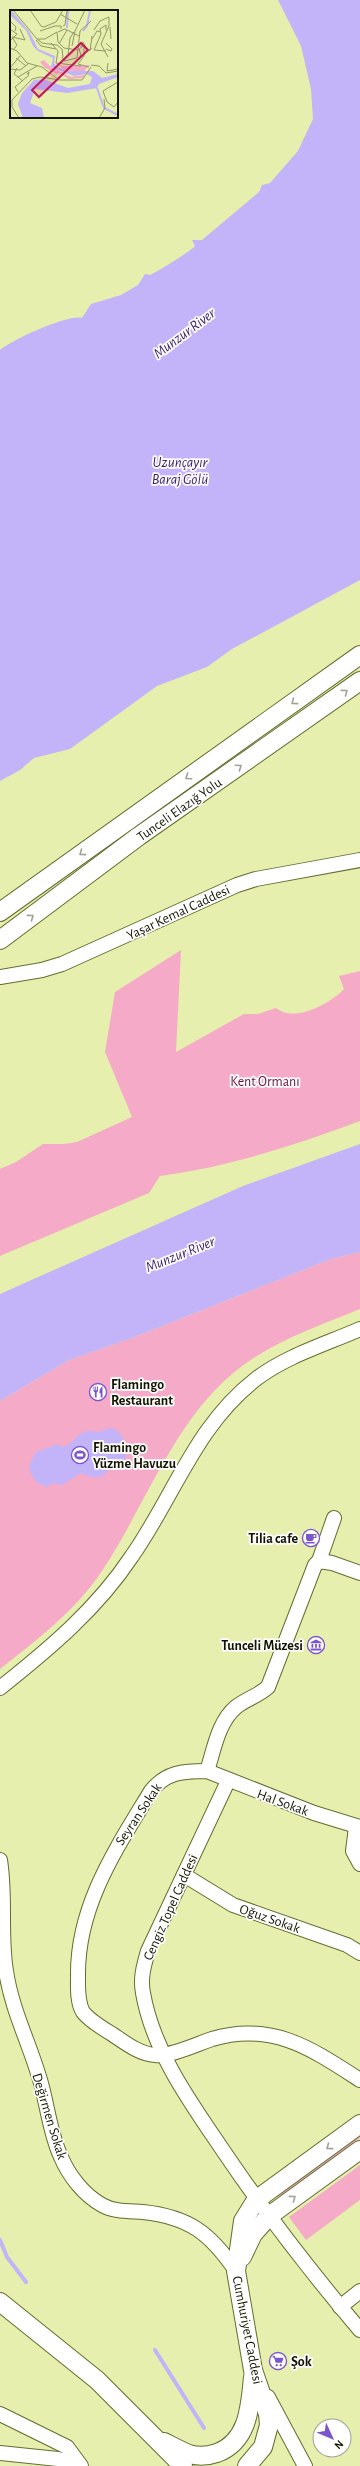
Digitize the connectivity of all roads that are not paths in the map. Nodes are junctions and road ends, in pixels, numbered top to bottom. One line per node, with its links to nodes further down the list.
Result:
1 (360, 655): 4 (main road, Tunceli Elazığ Yolu, one-way to 4)
2 (360, 681): 5 (main road, Tunceli Elazığ Yolu, one-way to 2)
3 (360, 860): 6 (street, Yaşar Kemal Caddesi)
4 (0, 912)
5 (0, 940)
6 (0, 977)
7 (360, 1329): 11 (street)
8 (334, 1518): 9 (street)
9 (319, 1561): 10 (street); 12 (street)
10 (360, 1573)
11 (0, 1688)
12 (207, 1772): 13 (street, Hal Sokak); 19 (street, Seyran Sokak)
13 (228, 1781): 14 (street, Hal Sokak); 17 (street, Cengiz Topel Caddesi)
14 (358, 1827): 16 (street)
15 (0, 1860): 25 (street, Değirmen Sokak)
16 (360, 1864)
17 (184, 1875): 18 (street, Oğuz Sokak); 19 (street, Cengiz Topel Caddesi)
18 (360, 1953)
19 (163, 2055): 20 (street); 23 (street, Cengiz Topel Caddesi)
20 (360, 2080)
21 (360, 2124): 23 (main road, Cumhuriyet Caddesi, one-way to 23)
22 (360, 2150): 24 (main road, one-way to 22)
23 (256, 2200): 24 (street, Cengiz Topel Caddesi); 25 (main road, Cumhuriyet Caddesi)
24 (269, 2216): 25 (main road); 28 (street, Cengiz Topel Caddesi)
25 (236, 2271): 30 (main road, Cumhuriyet Caddesi)
26 (360, 2291): 28 (street)
27 (0, 2302): 32 (main road)
28 (340, 2307): 29 (street, Cengiz Topel Caddesi)
29 (360, 2330)
30 (253, 2370): 32 (main road); 36 (main road, Cumhuriyet Caddesi); 37 (street)
31 (0, 2414): 34 (street)
32 (156, 2438): 35 (main road)
33 (0, 2453): 34 (street)
34 (80, 2466)
35 (183, 2466)
36 (247, 2466)
37 (306, 2466)

